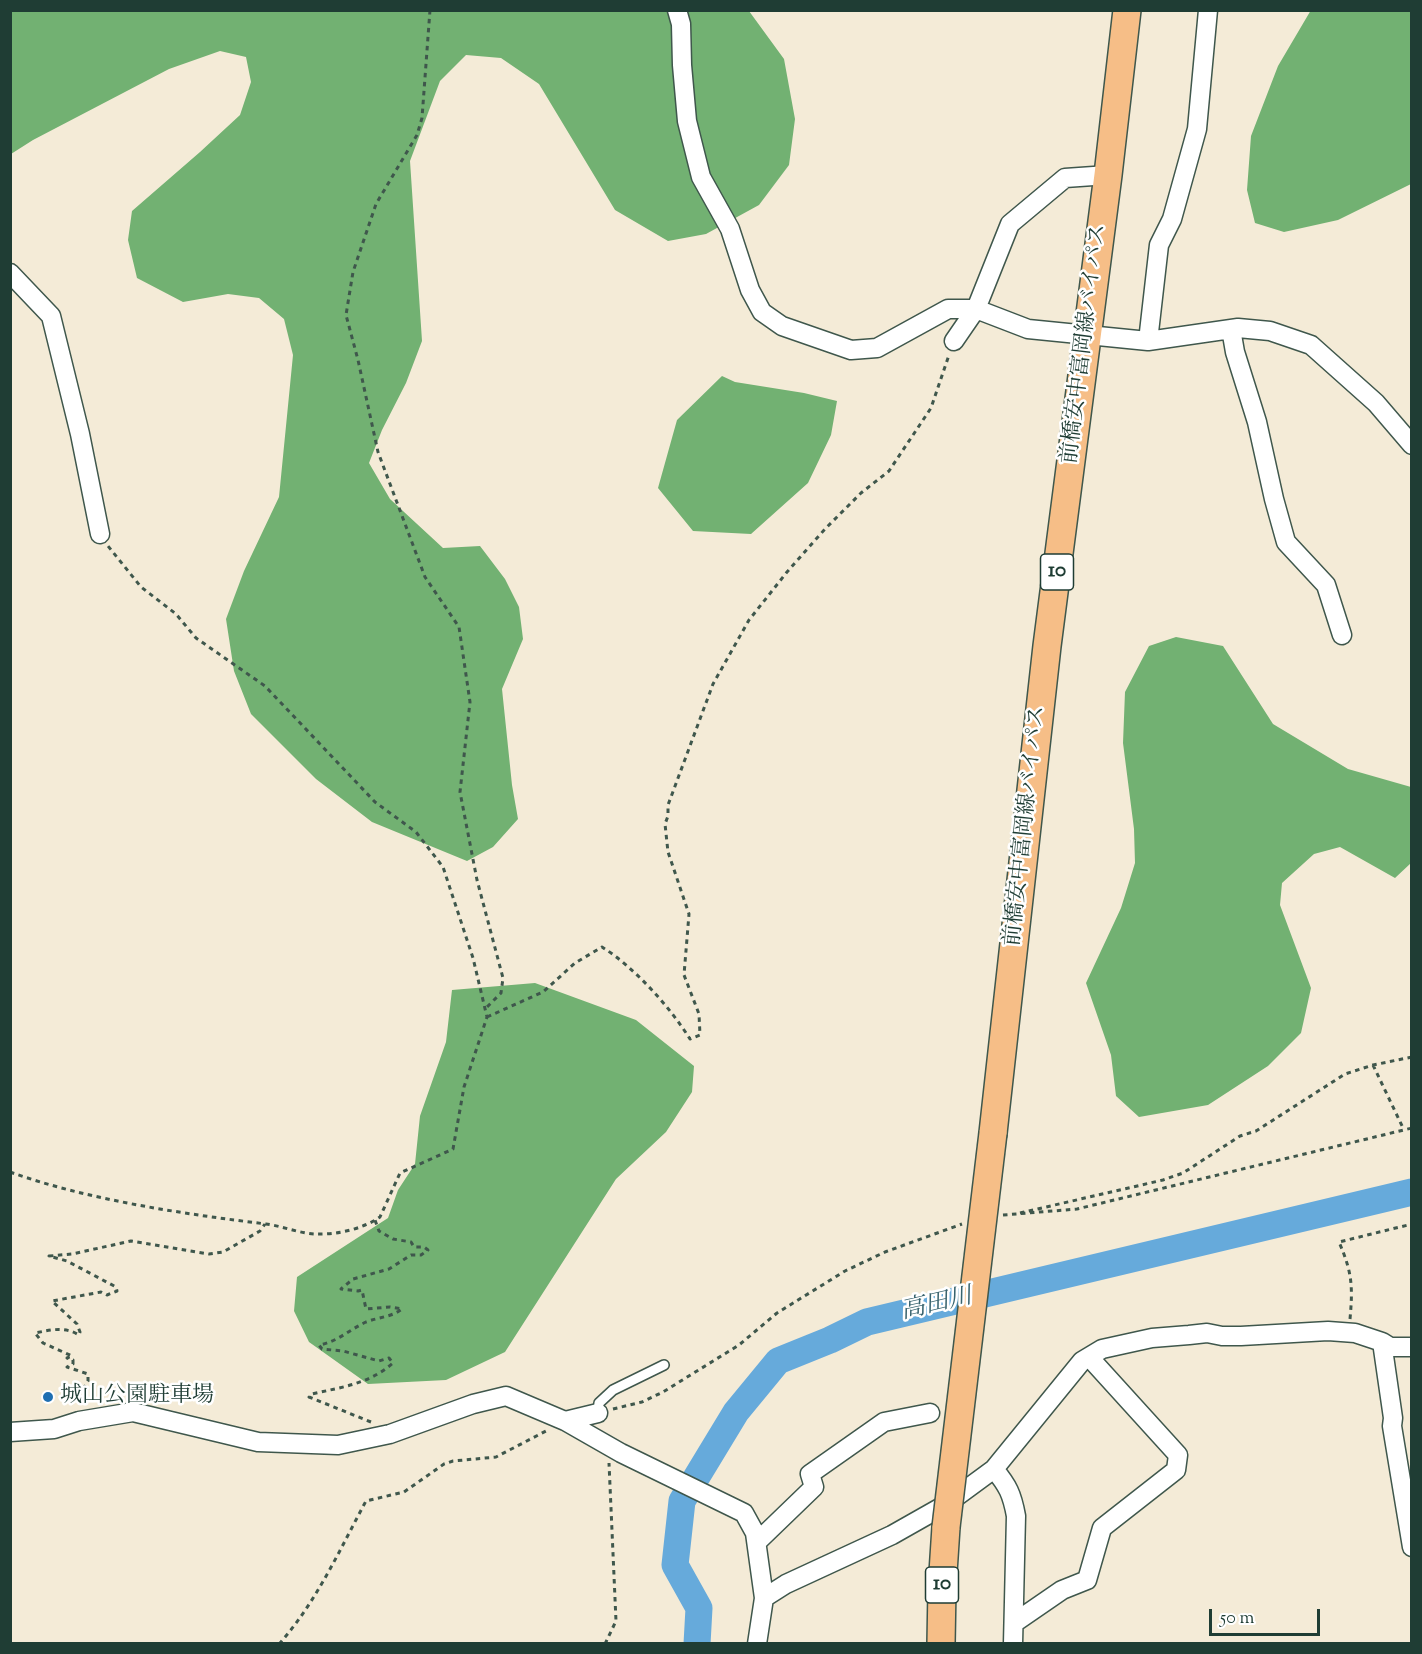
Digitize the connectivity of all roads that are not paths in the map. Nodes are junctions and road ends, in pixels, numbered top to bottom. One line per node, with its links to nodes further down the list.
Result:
1 (677, 10): 6 (street)
2 (1127, 10): 4 (main road, 前橋安中富岡線バイパス / 10)
3 (1208, 10): 10 (street)
4 (1108, 175): 6 (street); 8 (main road, 前橋安中富岡線バイパス / 10)
5 (10, 273): 12 (street)
6 (976, 309): 8 (street); 9 (street)
7 (1231, 329): 10 (street); 11 (street); 13 (street)
8 (1087, 334): 10 (street); 29 (main road, 前橋安中富岡線バイパス / 10, bridge)
9 (954, 341)
10 (1148, 341)
11 (1412, 445)
12 (100, 534)
13 (1342, 635)
14 (1382, 1342): 15 (street); 16 (street); 23 (street)
15 (1412, 1347)
16 (1089, 1357): 22 (street); 27 (street)
17 (664, 1365): 18 (lane)
18 (598, 1413): 20 (street)
19 (930, 1413): 24 (street)
20 (566, 1421): 21 (street); 24 (street)
21 (10, 1432)
22 (994, 1469): 26 (street); 27 (street)
23 (1408, 1497): 25 (street)
24 (756, 1542): 26 (street)
25 (1412, 1547)
26 (764, 1598): 28 (street)
27 (1014, 1623): 30 (street)
28 (757, 1644)
29 (941, 1644)
30 (1013, 1644)

